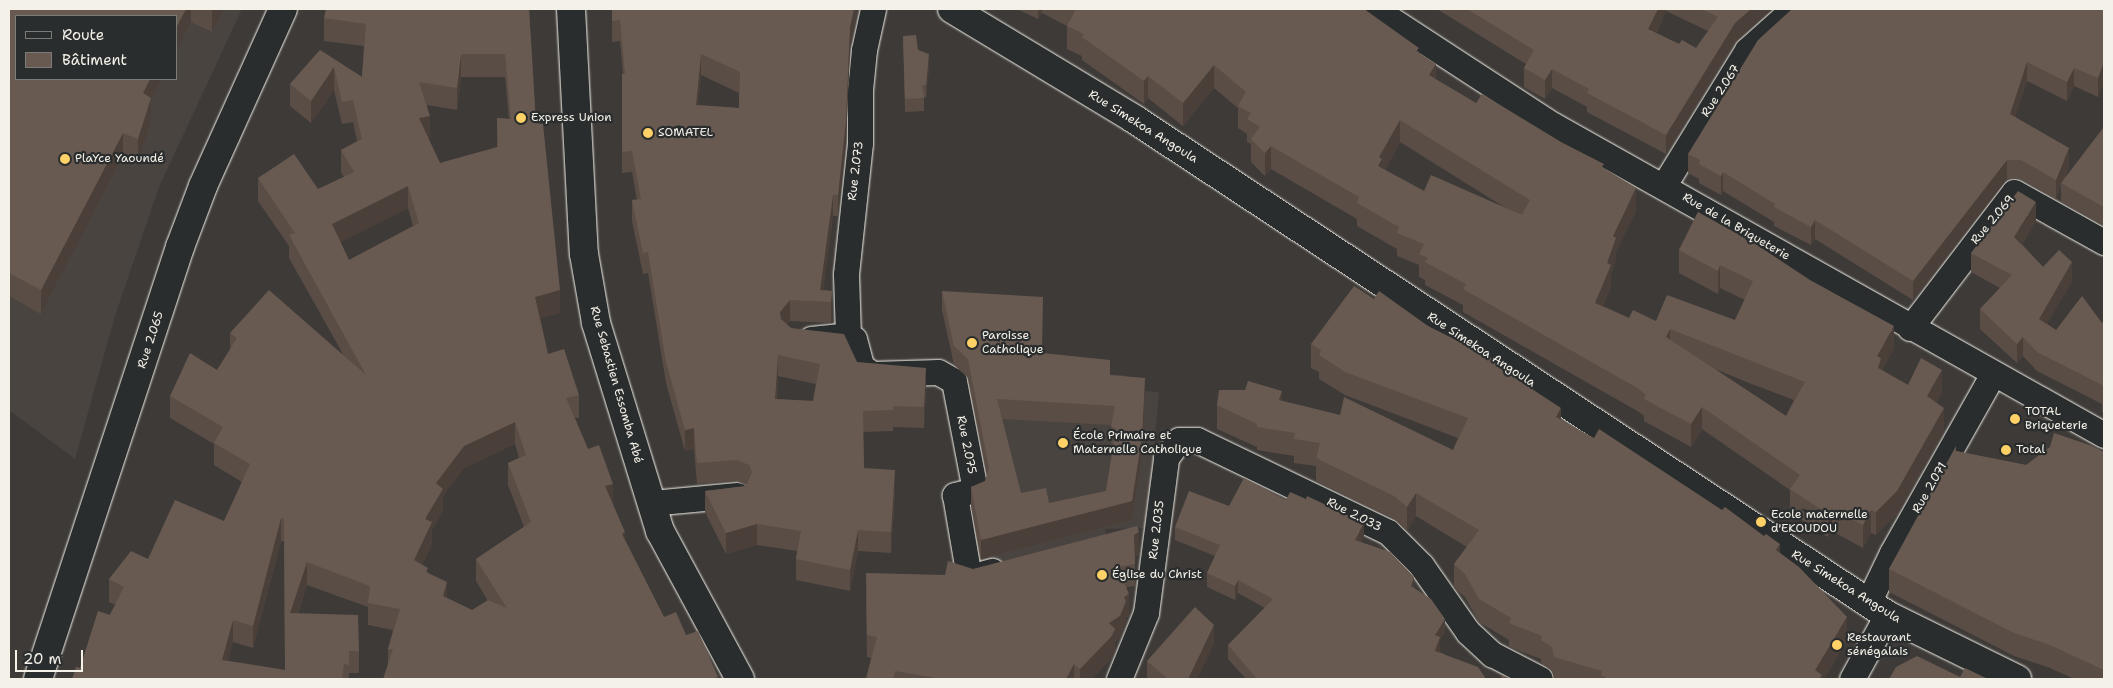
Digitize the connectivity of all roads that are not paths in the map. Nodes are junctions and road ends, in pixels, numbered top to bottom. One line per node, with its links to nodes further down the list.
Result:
1 (283, 9): 21 (street, Rue 2.065)
2 (571, 9): 16 (street, Rue Sebastien Essomba Abé)
3 (873, 9): 10 (street, Rue 2.073)
4 (952, 9): 20 (street, Rue Simekoa Angoula)
5 (1375, 9): 7 (street, Rue de la Briqueterie)
6 (1793, 9): 7 (street, Rue 2.067)
7 (1664, 185): 9 (street, Rue de la Briqueterie)
8 (2104, 242): 9 (street, Rue 2.069)
9 (1910, 328): 12 (street, Rue de la Briqueterie)
10 (848, 334): 11 (street); 19 (street, Rue 2.075)
11 (794, 335)
12 (1993, 374): 13 (street, Rue de la Briqueterie); 20 (street, Rue 2.071)
13 (2104, 435)
14 (1179, 440): 17 (street, Rue 2.035); 24 (street, Rue 2.033)
15 (738, 495): 16 (street)
16 (651, 503): 22 (street, Rue Sebastien Essomba Abé)
17 (1157, 528): 18 (street); 23 (street, Rue 2.035)
18 (1129, 535)
19 (1016, 565)
20 (1877, 609): 25 (street, Rue 2.071); 26 (street, Rue Simekoa Angoula)
21 (38, 679)
22 (740, 679)
23 (1119, 679)
24 (1540, 679)
25 (1852, 679)
26 (2017, 679)

